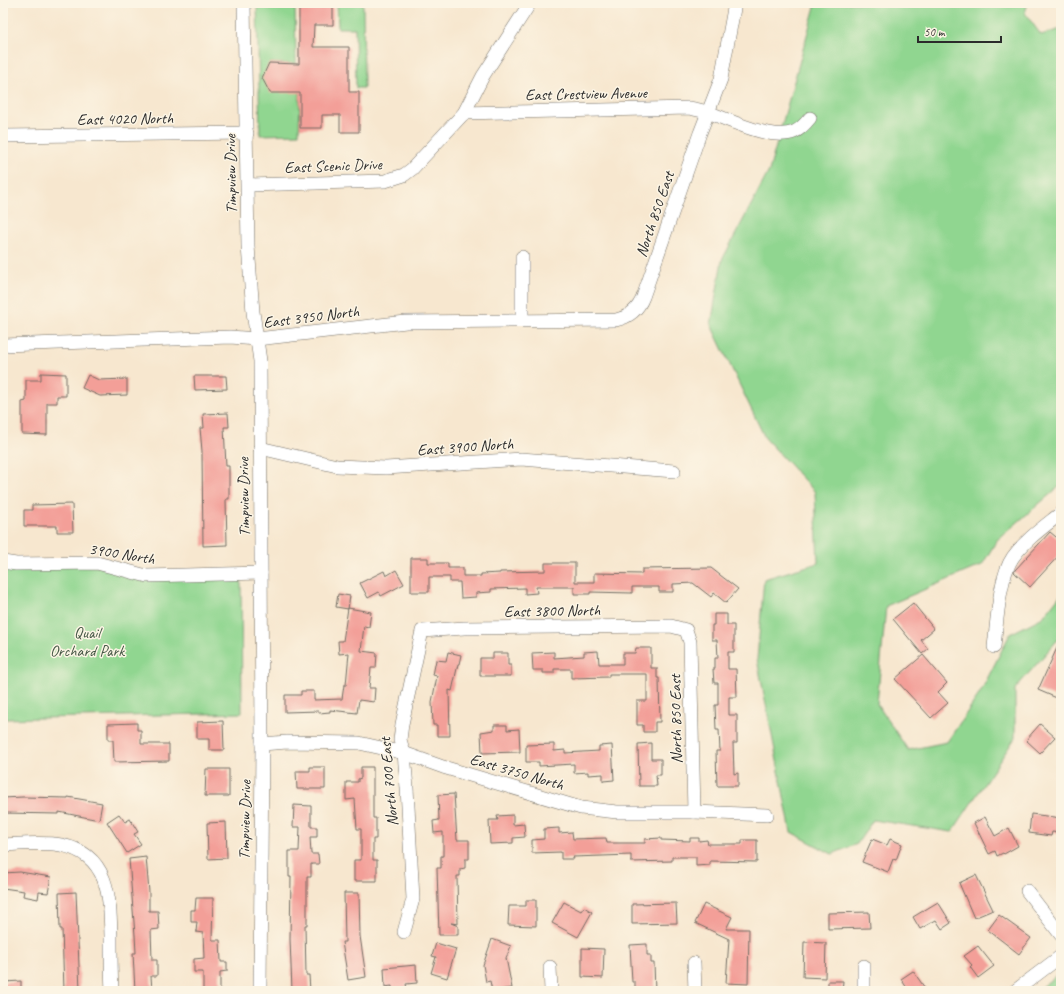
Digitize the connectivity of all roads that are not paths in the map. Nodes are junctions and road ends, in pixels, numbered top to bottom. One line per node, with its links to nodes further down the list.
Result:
1 (244, 3): 7 (street, Timpview Drive)
2 (530, 3): 4 (street, East Scenic Drive)
3 (735, 3): 5 (street, North 850 East)
4 (464, 113): 5 (street, East Crestview Avenue); 9 (street, East Scenic Drive)
5 (709, 113): 6 (street, East Crestview Avenue); 11 (street, North 850 East)
6 (810, 118)
7 (247, 133): 8 (street, East 4020 North); 9 (street, Timpview Drive)
8 (3, 136)
9 (248, 185): 13 (street, Timpview Drive)
10 (522, 257): 12 (street)
11 (622, 319): 12 (street, East 3950 North)
12 (522, 320): 13 (street, East 3950 North)
13 (257, 339): 14 (street, East 3950 North); 15 (street, Timpview Drive)
14 (3, 345)
15 (260, 448): 16 (street, East 3900 North); 19 (street, Timpview Drive)
16 (674, 471)
17 (1061, 513): 22 (street)
18 (3, 562): 19 (street, 3900 North)
19 (261, 572): 23 (street, Timpview Drive)
20 (682, 629): 21 (street, East 3800 North); 25 (street, North 850 East)
21 (422, 631): 24 (street, North 700 East)
22 (994, 647)
23 (262, 744): 24 (street, East 3750 North); 36 (street, Timpview Drive)
24 (404, 753): 25 (street, East 3750 North); 29 (street, North 700 East)
25 (694, 812): 26 (street, East 3750 North)
26 (766, 815)
27 (3, 845): 35 (street)
28 (1027, 891): 30 (street)
29 (404, 932)
30 (1061, 935)
31 (1061, 956): 40 (street)
32 (694, 963): 38 (street)
33 (864, 966): 39 (street)
34 (550, 967): 37 (street)
35 (112, 991)
36 (260, 991)
37 (551, 991)
38 (695, 991)
39 (864, 991)
40 (1015, 991)

